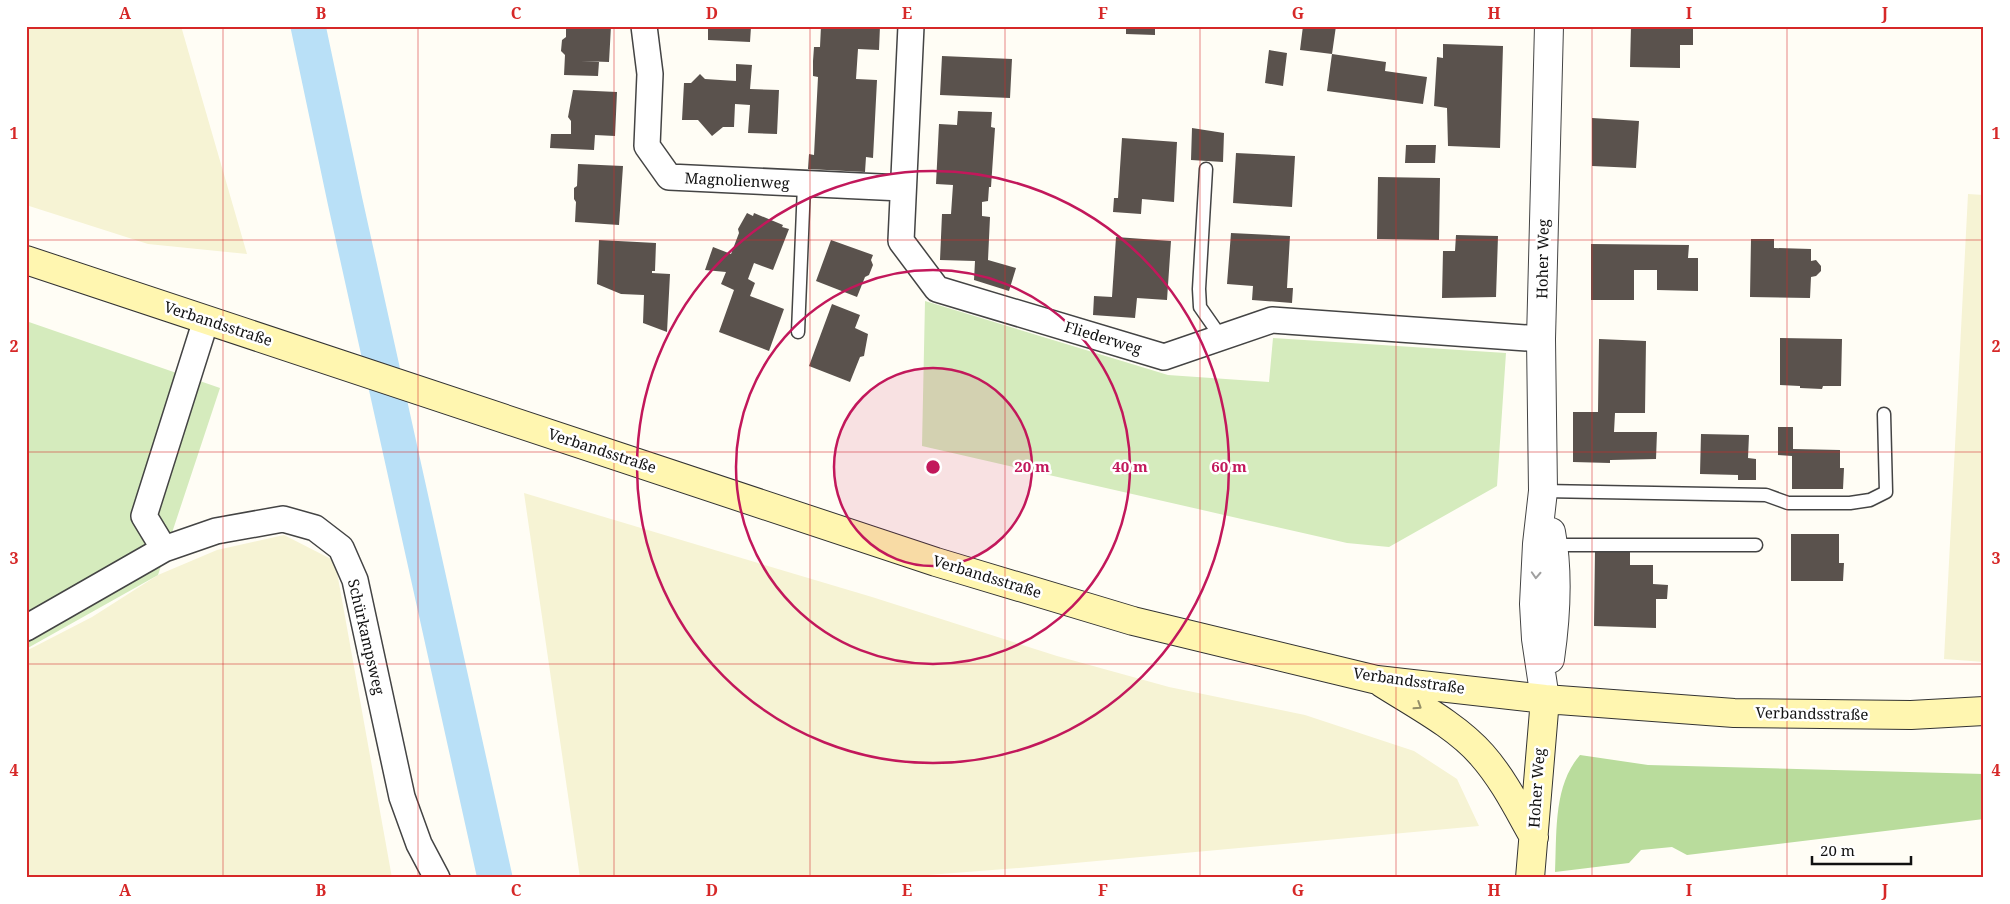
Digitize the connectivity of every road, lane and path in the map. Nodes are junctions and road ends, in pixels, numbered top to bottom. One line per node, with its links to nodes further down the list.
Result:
1 (644, 26): 5 (street, Magnolienweg)
2 (910, 26): 6 (street, Fliederweg)
3 (1549, 26): 11 (street, Hoher Weg)
4 (1206, 169): 10 (lane)
5 (804, 185): 6 (street, Magnolienweg); 9 (lane)
6 (902, 188): 10 (street, Fliederweg)
7 (26, 260): 8 (main road, Verbandsstraße)
8 (206, 320): 16 (street); 18 (main road, Verbandsstraße)
9 (798, 332)
10 (1221, 337): 11 (street, Fliederweg)
11 (1541, 339): 13 (street, Hoher Weg)
12 (1884, 414): 13 (lane)
13 (1543, 491): 14 (street, Hoher Weg); 19 (street, Hoher Weg, one-way to 19)
14 (1553, 545): 15 (lane); 19 (street, Hoher Weg)
15 (1756, 545)
16 (164, 549): 17 (street, Schürkampsweg); 22 (street, Schürkampsweg)
17 (26, 628)
18 (1377, 680): 19 (main road, Verbandsstraße); 21 (main road, one-way to 21)
19 (1545, 699): 20 (main road, Verbandsstraße); 21 (main road, Hoher Weg)
20 (1984, 712)
21 (1534, 837): 23 (main road, Hoher Weg)
22 (437, 878)
23 (1530, 878)

